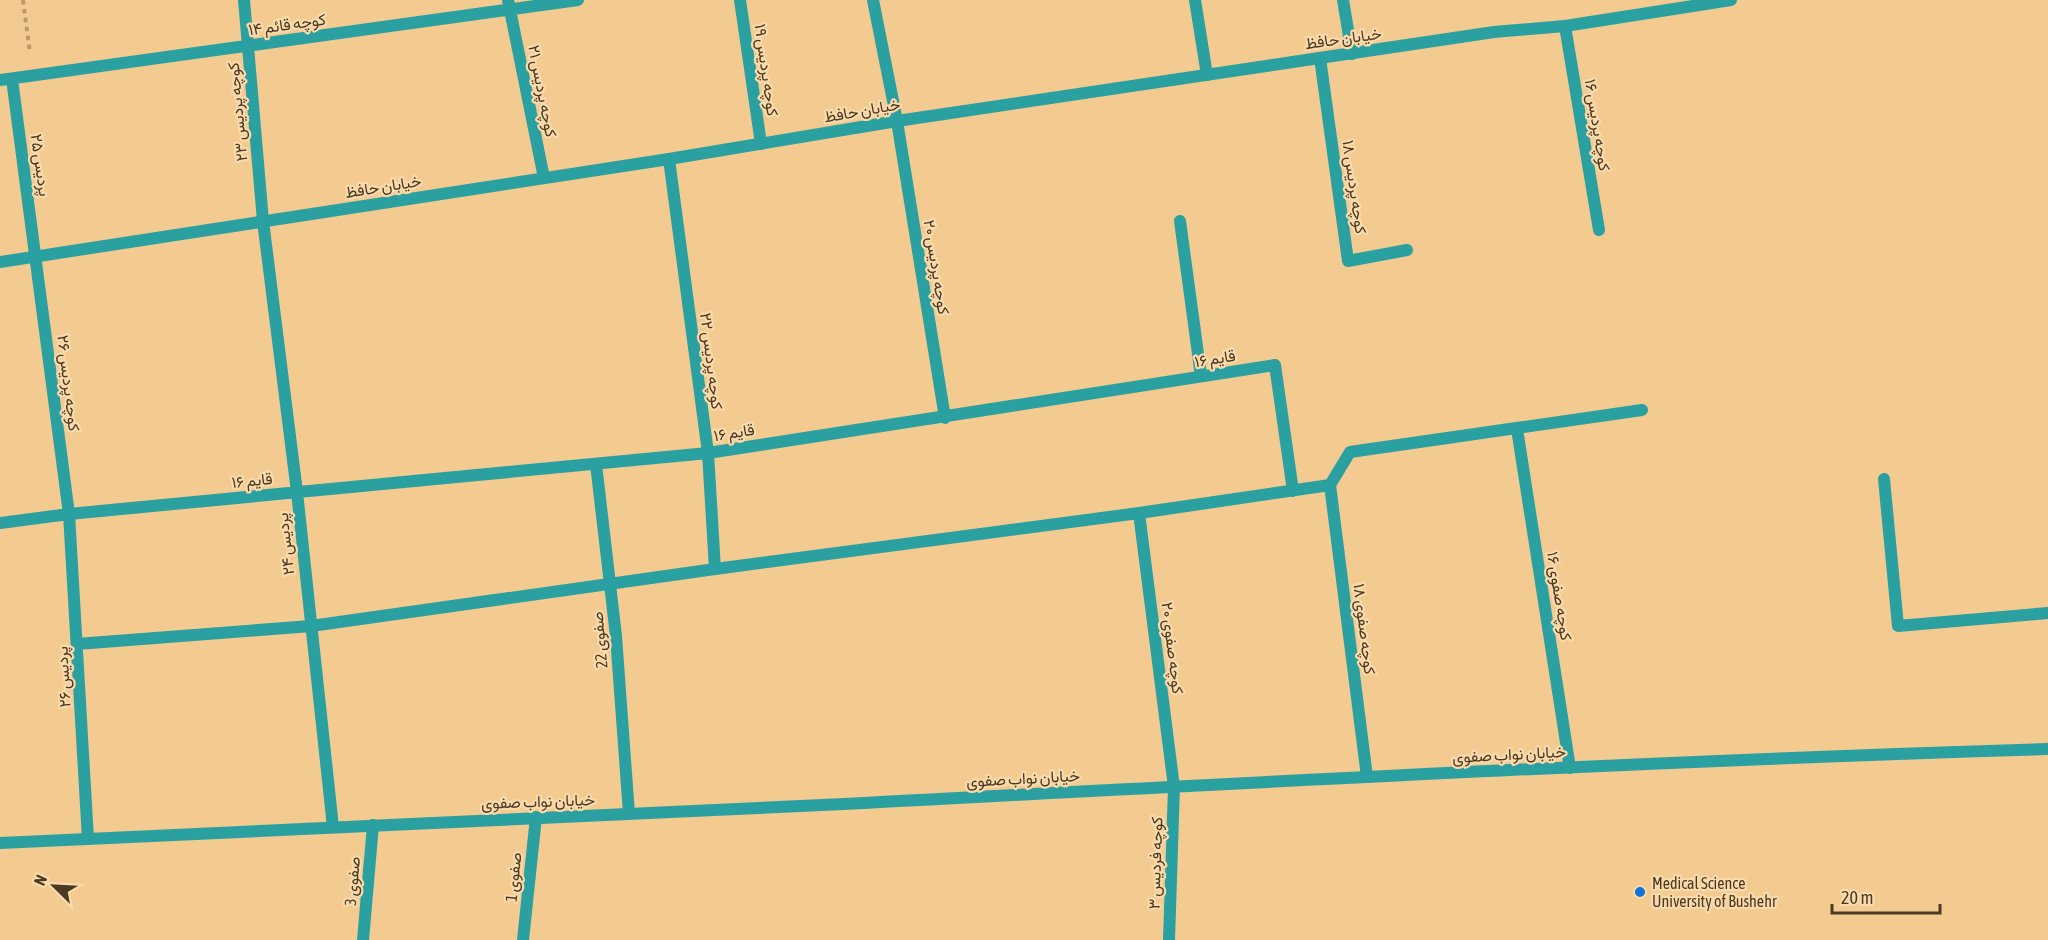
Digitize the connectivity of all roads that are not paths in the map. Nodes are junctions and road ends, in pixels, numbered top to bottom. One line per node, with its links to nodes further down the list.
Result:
1 (244, 0): 11 (street, کوچه پردیس ۲۳)
2 (578, 0): 9 (street, کوچه قائم ۱۴)
3 (740, 0): 17 (street, کوچه پردیس ۱۹)
4 (873, 0): 16 (street, کوچه پردیس ۲۰)
5 (1195, 0): 14 (street)
6 (1343, 0): 12 (street)
7 (1731, 0): 8 (street, خیابان حافظ)
8 (1706, 2): 10 (street, خیابان حافظ)
9 (509, 5): 11 (street, کوچه قائم ۱۴); 19 (street, کوچه پردیس ۲۱)
10 (1565, 26): 12 (street, خیابان حافظ); 22 (street, کوچه پردیس ۱۶)
11 (249, 46): 15 (street, کوچه قائم ۱۴); 20 (street, کوچه پردیس ۲۳)
12 (1352, 54): 13 (street, خیابان حافظ)
13 (1320, 58): 14 (street, خیابان حافظ); 23 (street, کوچه پردیس ۱۸)
14 (1207, 75): 16 (street, خیابان حافظ)
15 (6, 79): 24 (street, پردیس ۲۵)
16 (897, 121): 17 (street, خیابان حافظ); 28 (street, کوچه پردیس ۲۰)
17 (761, 144): 18 (street, خیابان حافظ)
18 (669, 159): 19 (street, خیابان حافظ); 30 (street, کوچه پردیس ۲۲)
19 (544, 178): 20 (street, خیابان حافظ)
20 (263, 221): 24 (street, خیابان حافظ); 35 (street, پردیس ۲۴)
21 (1180, 221): 26 (street)
22 (1599, 230)
23 (1407, 250)
24 (37, 256): 25 (street, خیابان حافظ); 37 (street, کوچه پردیس ۲۶)
25 (0, 262)
26 (1202, 376): 28 (street, قایم ۱۶); 34 (street, قایم ۱۶)
27 (1642, 410): 29 (street)
28 (945, 417): 30 (street, قایم ۱۶)
29 (1517, 429): 33 (street); 45 (street, کوچه صفوی ۱۶)
30 (708, 453): 31 (street, قایم ۱۶); 39 (street, کوچه پردیس ۲۲)
31 (596, 464): 35 (street, قایم ۱۶); 40 (street, صفوی 22)
32 (1884, 479): 41 (street)
33 (1330, 485): 34 (street); 46 (street, کوچه صفوی ۱۸)
34 (1293, 490): 36 (street)
35 (297, 492): 37 (street, قایم ۱۶); 42 (street, پردیس ۲۴)
36 (1138, 513): 39 (street); 47 (street, کوچه صفوی ۲۰)
37 (69, 514): 38 (street, قایم ۱۶); 43 (street, پردیس ۲۶)
38 (0, 523)
39 (715, 569): 40 (street)
40 (610, 584): 42 (street); 48 (street, صفوی 22)
41 (2048, 613)
42 (311, 626): 43 (street); 51 (street, پردیس ۲۴)
43 (77, 644): 52 (street, پردیس ۲۶)
44 (2048, 749): 45 (street, خیابان نواب صفوی)
45 (1570, 768): 46 (street, خیابان نواب صفوی)
46 (1367, 777): 47 (street, خیابان نواب صفوی)
47 (1174, 787): 48 (street, خیابان نواب صفوی); 56 (street, کوچه فردیس ۳)
48 (629, 814): 49 (street, خیابان نواب صفوی)
49 (536, 817): 50 (street, خیابان نواب صفوی); 55 (street, صفوی 1)
50 (374, 825): 51 (street, خیابان نواب صفوی); 54 (street, صفوی 3)
51 (333, 827): 52 (street, خیابان نواب صفوی)
52 (88, 839): 53 (street, خیابان نواب صفوی)
53 (0, 843)
54 (363, 940)
55 (523, 940)
56 (1169, 940)

